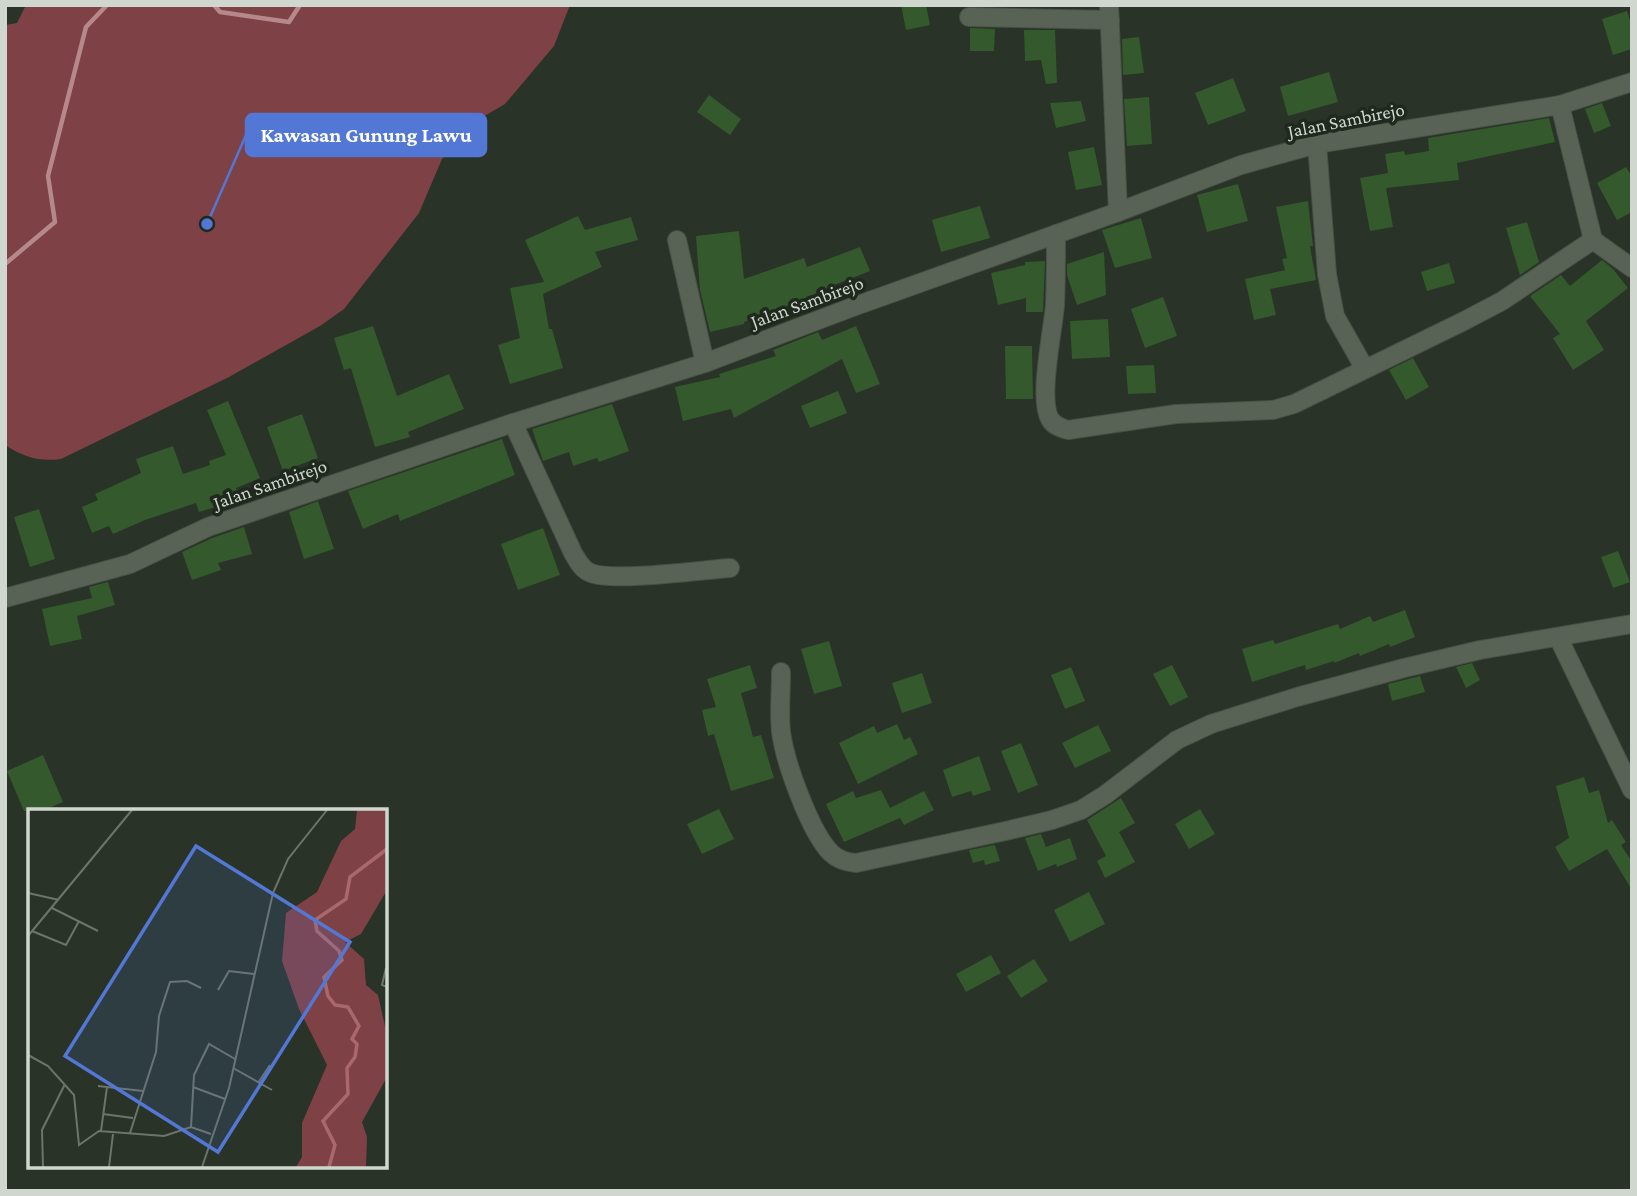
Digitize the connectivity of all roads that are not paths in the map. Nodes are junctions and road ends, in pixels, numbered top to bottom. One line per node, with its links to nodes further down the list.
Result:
1 (1110, 13): 2 (street); 6 (street)
2 (969, 17)
3 (1632, 82): 4 (street, Jalan Sambirejo)
4 (1560, 105): 5 (street, Jalan Sambirejo); 9 (street)
5 (1317, 145): 6 (street, Jalan Sambirejo); 12 (street)
6 (1118, 212): 7 (street, Jalan Sambirejo)
7 (1056, 234): 11 (street, Jalan Sambirejo); 12 (street)
8 (677, 240): 11 (street)
9 (1593, 240): 10 (street); 12 (street)
10 (1632, 268)
11 (705, 363): 13 (street, Jalan Sambirejo)
12 (1365, 369)
13 (513, 423): 14 (street); 15 (street, Jalan Sambirejo)
14 (730, 568)
15 (5, 598)
16 (1632, 624): 17 (street)
17 (1558, 637): 18 (street); 19 (street)
18 (781, 672)
19 (1632, 790)

